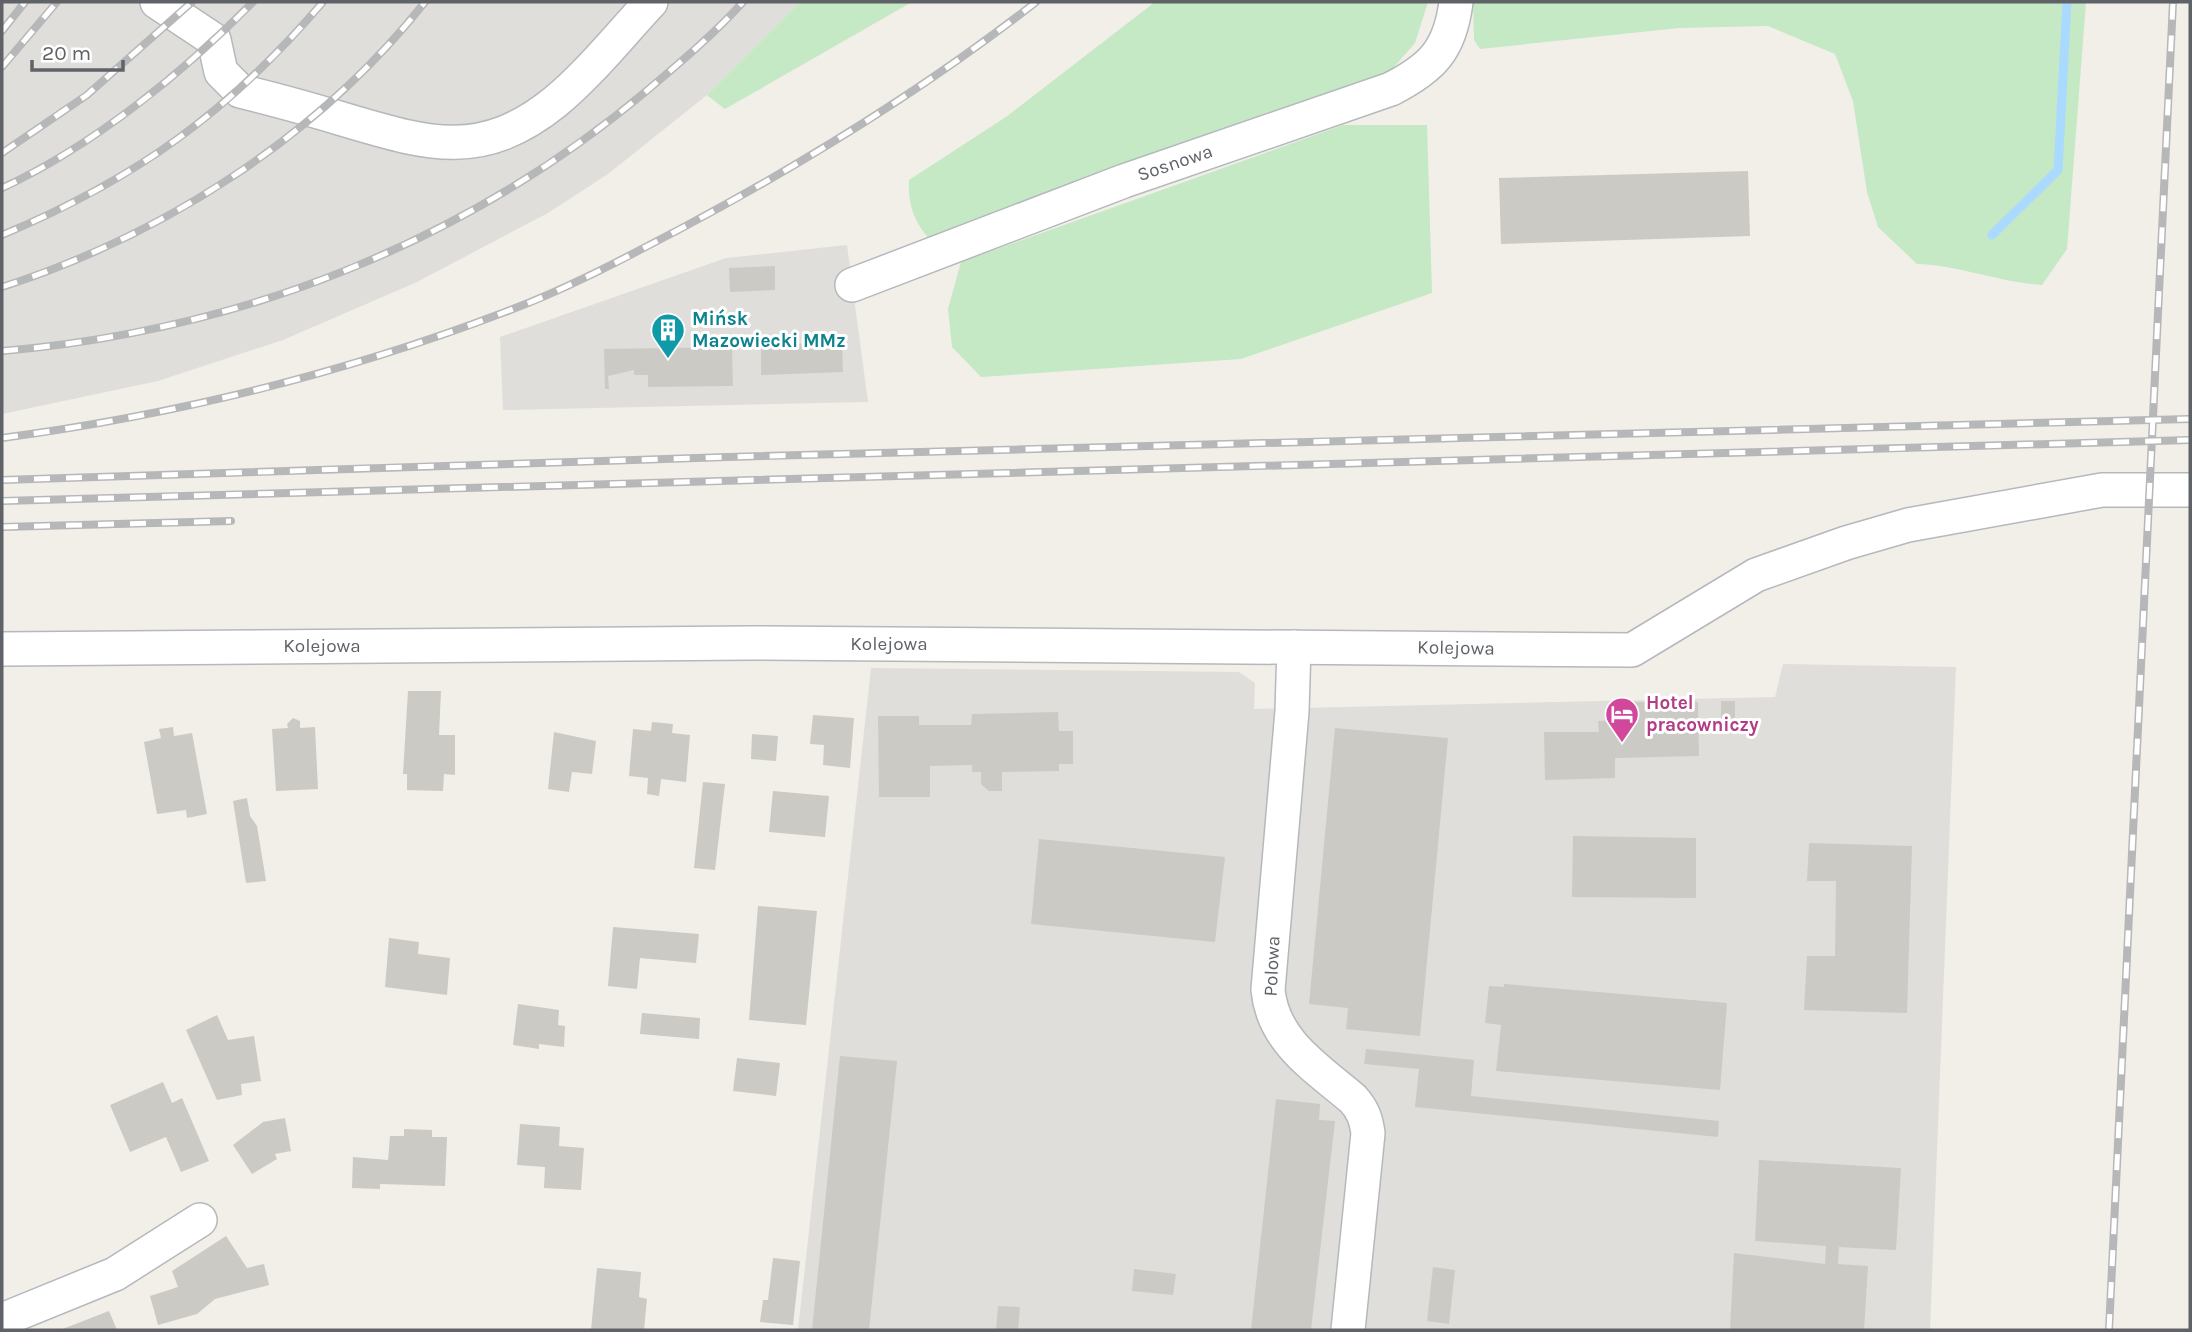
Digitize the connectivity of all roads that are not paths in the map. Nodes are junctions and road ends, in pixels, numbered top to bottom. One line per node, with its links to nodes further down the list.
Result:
1 (156, 2): 2 (street)
2 (651, 2)
3 (1456, 2): 4 (street, Sosnowa)
4 (852, 285)
5 (2190, 490): 6 (street, Kolejowa)
6 (1294, 647): 7 (street, Kolejowa); 10 (street, Polowa)
7 (2, 649)
8 (200, 1220): 9 (street)
9 (19, 1321)
10 (1348, 1330)

